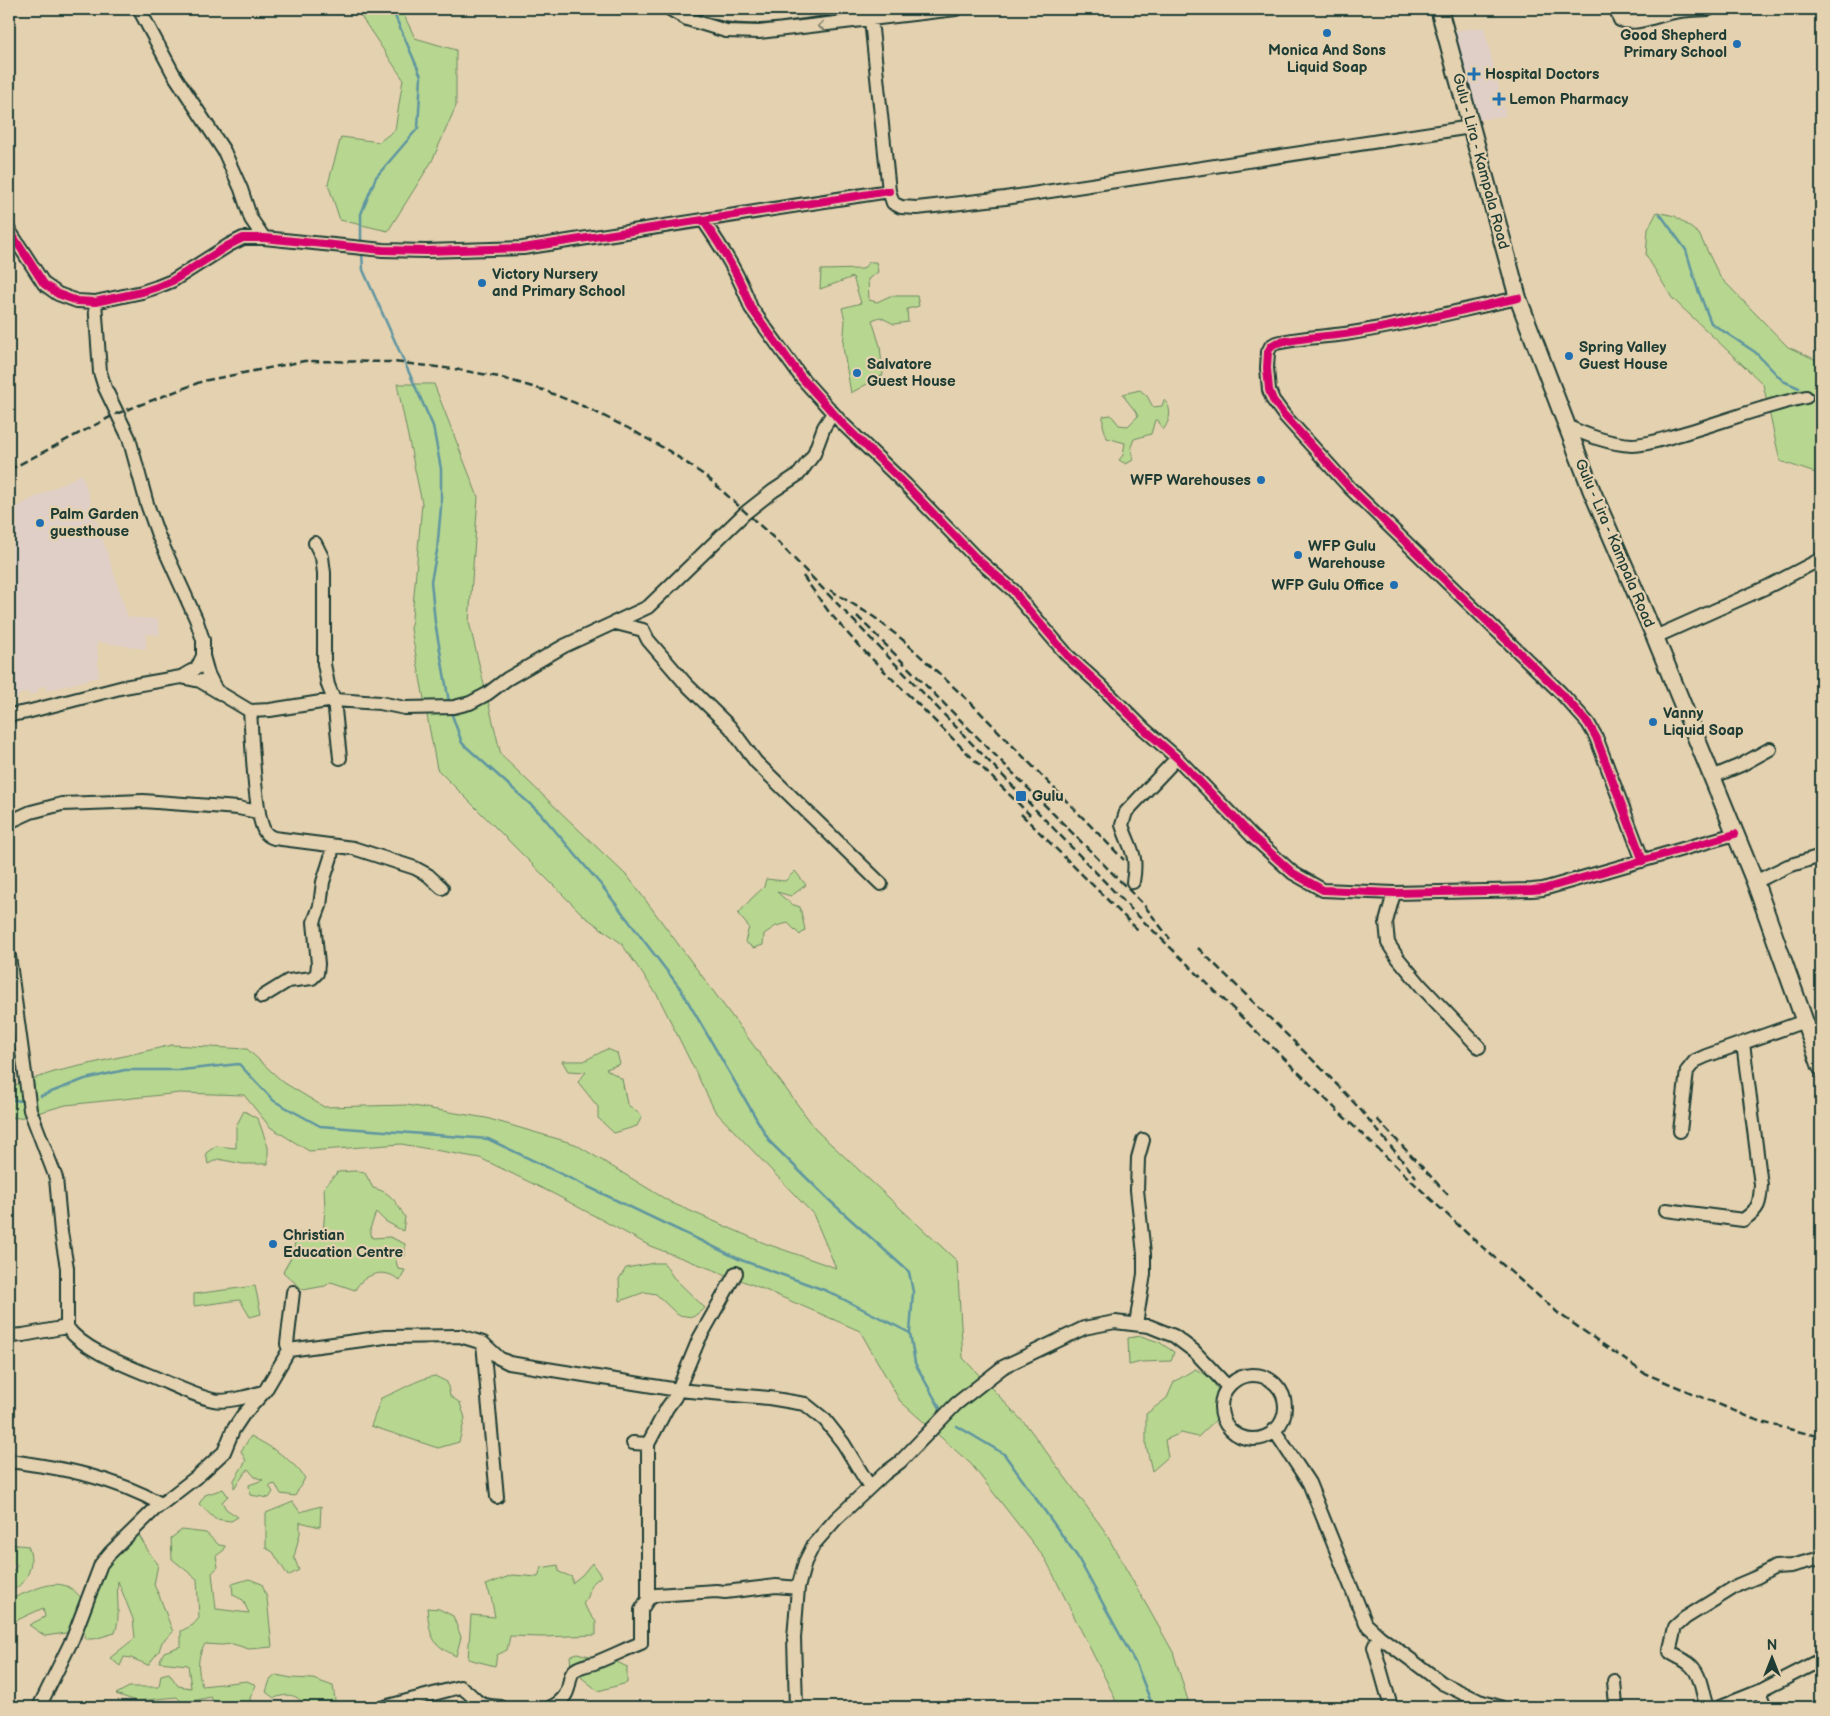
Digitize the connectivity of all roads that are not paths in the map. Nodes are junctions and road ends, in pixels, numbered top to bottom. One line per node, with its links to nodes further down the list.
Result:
1 (139, 9): 13 (street)
2 (670, 9): 10 (street, one-way to 2)
3 (705, 9): 4 (street)
4 (825, 9)
5 (956, 9): 10 (street)
6 (1439, 9): 11 (main road, Gulu - Lira - Kampala Road)
7 (1616, 9): 9 (street)
8 (1709, 9): 9 (street)
9 (1654, 13)
10 (871, 20): 12 (street)
11 (1471, 127): 12 (street); 18 (main road, Gulu - Lira - Kampala Road)
12 (889, 191): 14 (street)
13 (251, 219): 16 (street); 17 (street)
14 (703, 220): 17 (street); 21 (street)
15 (9, 230): 19 (street)
16 (243, 238): 17 (street); 19 (street)
17 (264, 238)
18 (1518, 298): 22 (main road, Gulu - Lira - Kampala Road); 44 (street)
19 (95, 302): 29 (street)
20 (1806, 397): 22 (street)
21 (833, 413): 25 (street); 37 (street)
22 (1566, 426): 28 (main road, Gulu - Lira - Kampala Road)
23 (315, 543): 32 (street)
24 (1821, 559): 28 (street)
25 (648, 607): 26 (street); 27 (street)
26 (616, 623): 27 (street); 32 (street)
27 (643, 630): 47 (street)
28 (1655, 636): 38 (main road, Gulu - Lira - Kampala Road)
29 (203, 656): 30 (street); 31 (street)
30 (181, 677): 31 (street); 34 (street)
31 (216, 690): 33 (street)
32 (334, 700): 33 (street); 36 (street)
33 (250, 711): 39 (street)
34 (9, 715)
35 (1770, 749): 38 (street)
36 (340, 758)
37 (1177, 758): 45 (street); 49 (street)
38 (1712, 777): 41 (main road, Gulu - Lira - Kampala Road)
39 (258, 812): 40 (street); 42 (street)
40 (9, 822)
41 (1735, 834): 44 (street); 46 (main road, Gulu - Lira - Kampala Road)
42 (332, 846): 48 (street); 51 (street)
43 (1821, 856): 46 (street)
44 (1643, 861): 49 (street)
45 (1133, 882)
46 (1755, 882): 52 (main road, Gulu - Lira - Kampala Road)
47 (881, 884)
48 (442, 888)
49 (1394, 893): 54 (street)
50 (9, 956): 62 (street)
51 (262, 997)
52 (1805, 1021): 53 (street); 55 (main road, Gulu - Lira - Kampala Road)
53 (1743, 1043): 56 (street); 58 (street)
54 (1479, 1047)
55 (1821, 1067)
56 (1680, 1131)
57 (1143, 1140): 61 (street)
58 (1666, 1210)
59 (736, 1273): 67 (street)
60 (293, 1292): 65 (street)
61 (1136, 1324): 66 (street); 73 (street)
62 (67, 1327): 63 (street); 68 (street)
63 (9, 1336)
64 (483, 1343): 65 (street); 67 (street); 74 (street)
65 (289, 1350): 68 (street)
66 (1228, 1387): 69 (street); 69 (street)
67 (678, 1390): 71 (street); 73 (street)
68 (265, 1391): 75 (street)
69 (1274, 1430): 79 (street)
70 (633, 1443): 71 (street)
71 (648, 1444): 78 (street)
72 (9, 1461): 75 (street)
73 (870, 1487): 77 (street)
74 (497, 1497)
75 (161, 1504): 83 (street)
76 (1821, 1558): 91 (street)
77 (798, 1588): 78 (street); 87 (street)
78 (648, 1599): 86 (street)
79 (1379, 1636): 88 (street); 89 (street)
80 (1821, 1660): 82 (street)
81 (1614, 1681): 90 (street)
82 (1760, 1691): 92 (street); 93 (street)
83 (39, 1707)
84 (384, 1707): 85 (street)
85 (501, 1707)
86 (551, 1707)
87 (796, 1707)
88 (1391, 1707)
89 (1500, 1707)
90 (1616, 1707)
91 (1707, 1707)
92 (1720, 1707)
93 (1766, 1707)

